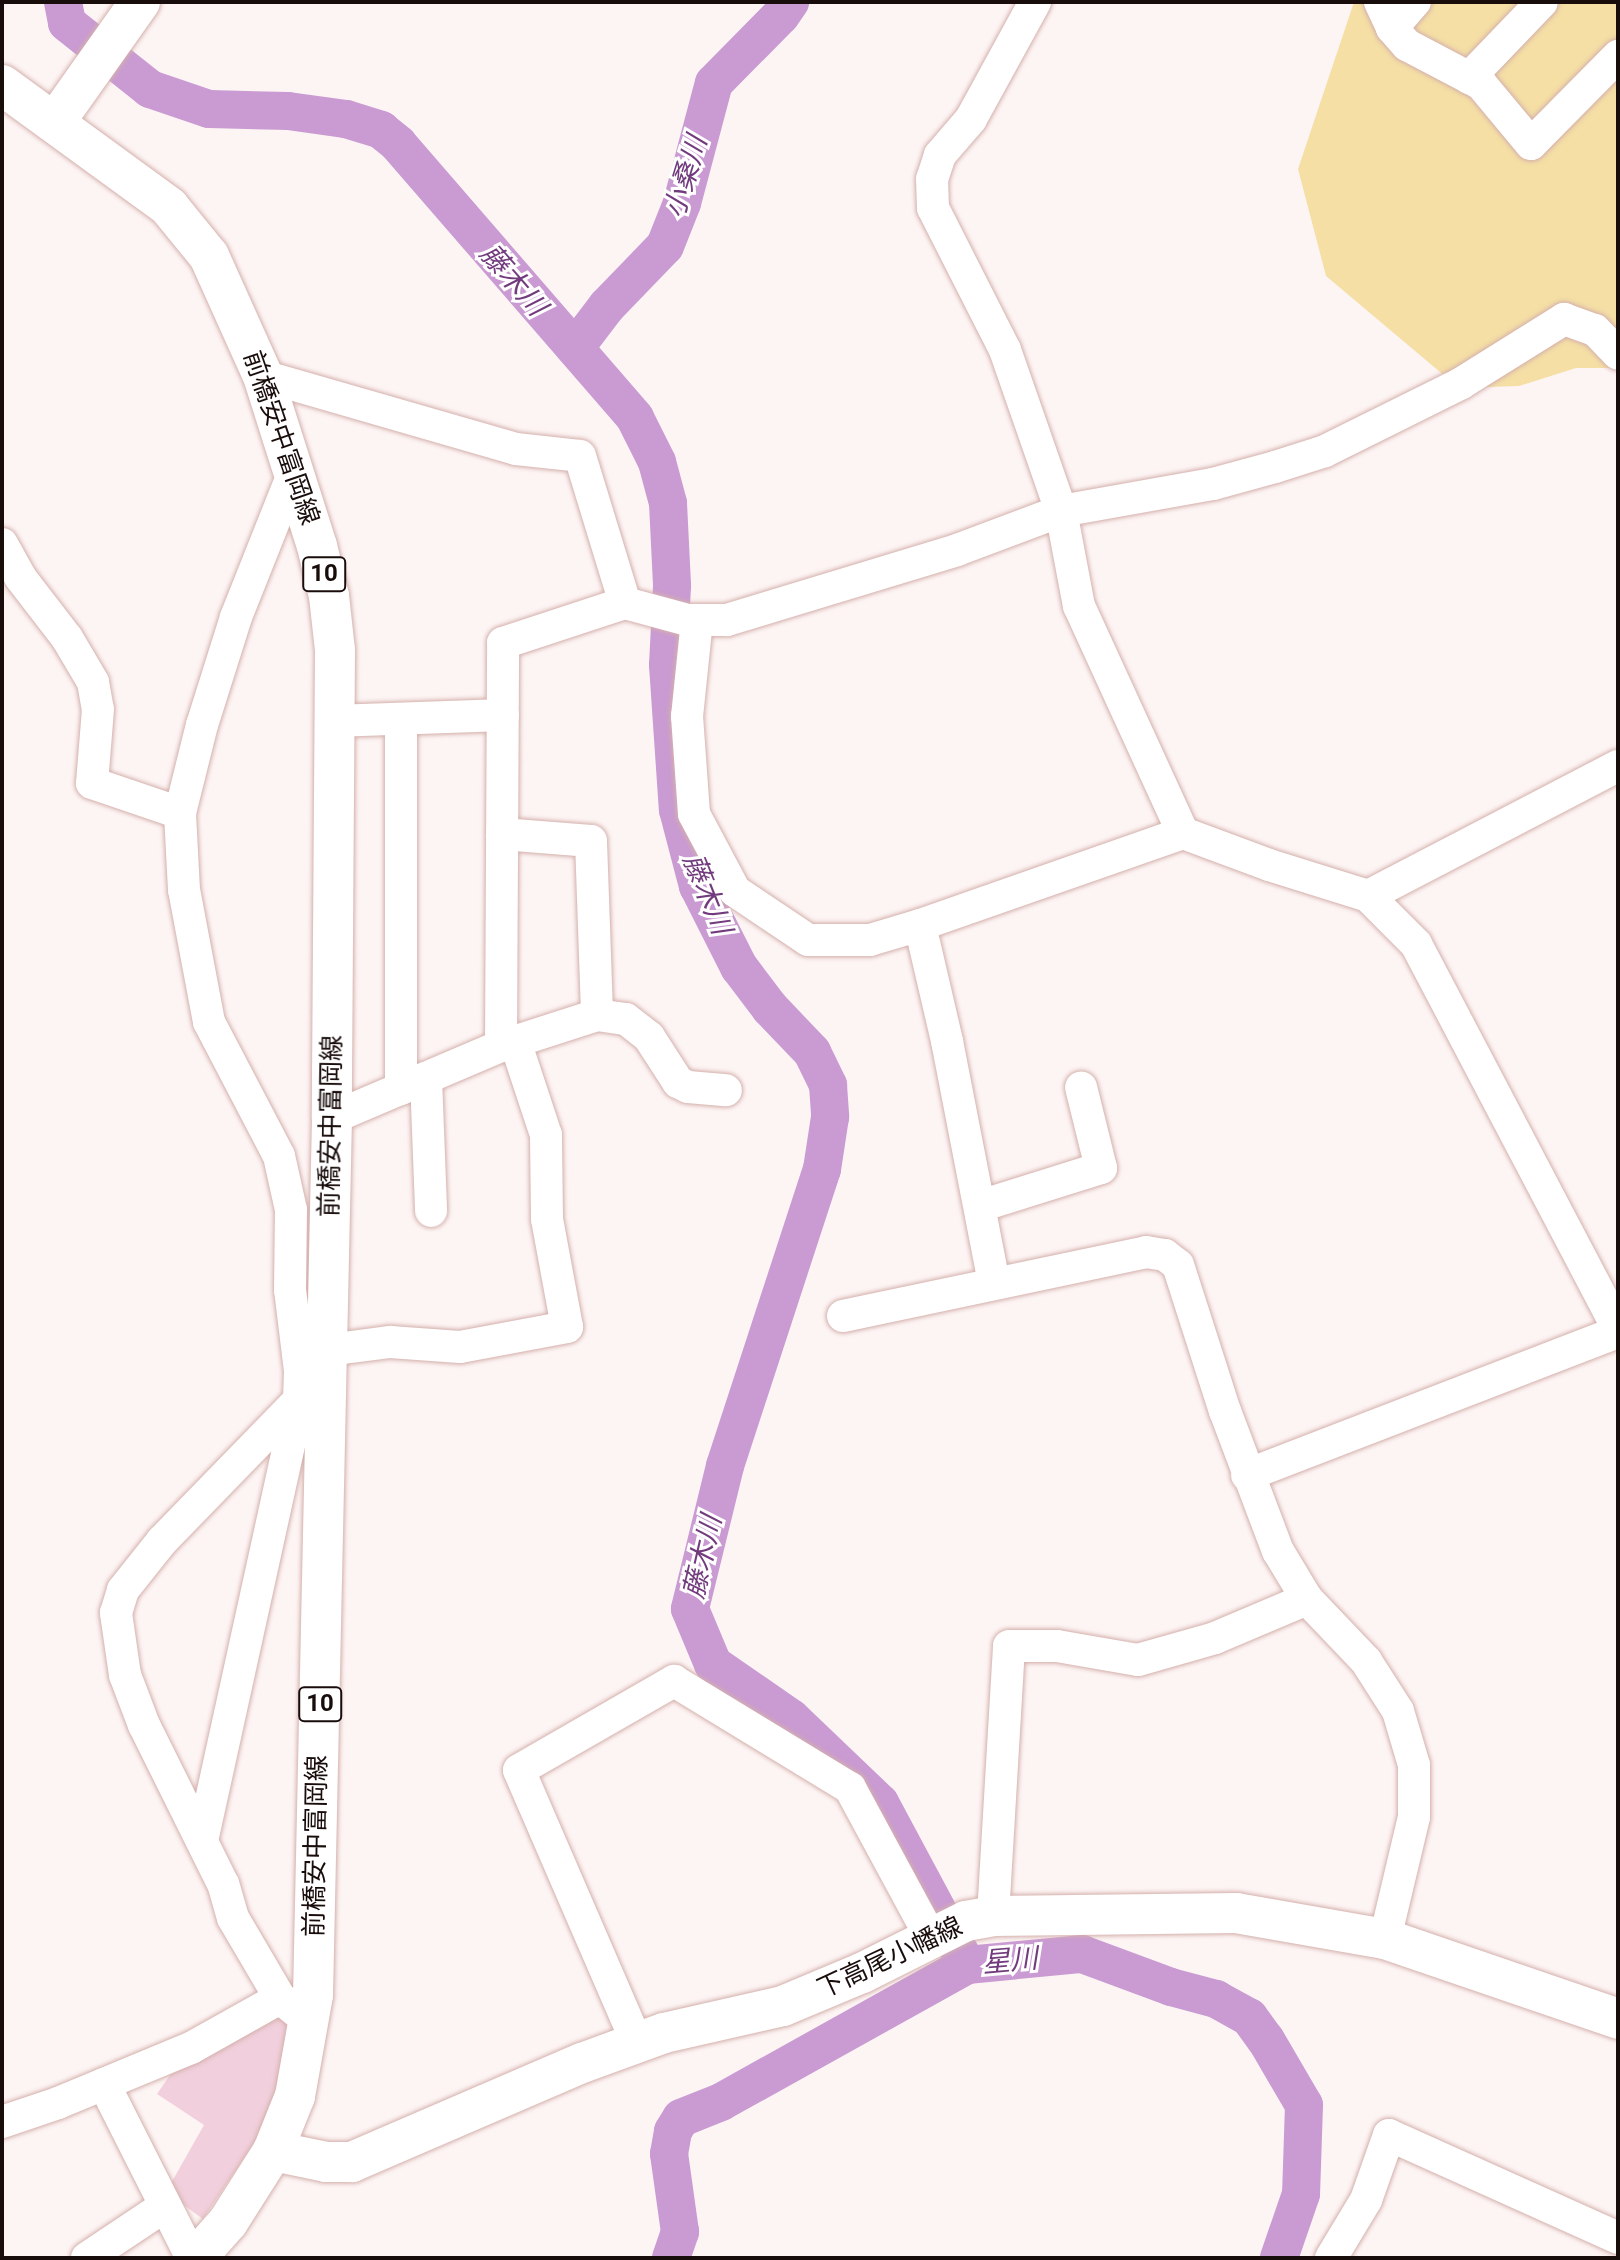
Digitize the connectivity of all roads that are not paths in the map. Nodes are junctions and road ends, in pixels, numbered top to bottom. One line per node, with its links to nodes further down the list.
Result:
1 (140, 2): 9 (main road)
2 (1035, 2): 13 (street)
3 (1415, 2): 5 (street)
4 (1542, 2): 7 (street)
5 (1386, 15): 7 (street)
6 (1618, 56): 7 (street)
7 (1469, 78)
8 (2, 85): 9 (main road, 前橋安中富岡線 / 10)
9 (55, 122): 11 (main road, 前橋安中富岡線 / 10)
10 (1618, 354): 13 (street)
11 (263, 376): 12 (main road, 前橋安中富岡線 / 10); 15 (street)
12 (293, 474): 19 (main road, 前橋安中富岡線 / 10); 21 (street)
13 (1061, 511): 16 (street); 22 (street)
14 (2, 544): 21 (street)
15 (625, 603): 16 (street); 17 (street)
16 (692, 620): 25 (street)
17 (503, 715): 18 (street); 23 (street)
18 (401, 719): 19 (street); 28 (street)
19 (335, 721): 31 (main road, 前橋安中富岡線 / 10)
20 (1618, 766): 24 (street)
21 (180, 813): 38 (street)
22 (1183, 833): 24 (street); 25 (street)
23 (502, 834): 26 (street); 27 (street)
24 (1368, 896): 36 (street)
25 (920, 925): 32 (street)
26 (597, 1015): 27 (street); 30 (street)
27 (508, 1044): 28 (street); 37 (street)
28 (413, 1083): 31 (street); 33 (street)
29 (1081, 1087): 32 (street)
30 (726, 1090)
31 (332, 1118): 37 (main road, 前橋安中富岡線 / 10)
32 (980, 1206): 34 (street)
33 (431, 1211)
34 (994, 1283): 35 (street); 39 (street)
35 (843, 1316)
36 (1618, 1330): 39 (street)
37 (328, 1350): 38 (main road, 前橋安中富岡線 / 10)
38 (313, 1400): 41 (street); 41 (street); 44 (main road, 前橋安中富岡線 / 10)
39 (1247, 1475): 40 (street)
40 (1307, 1599): 42 (street); 43 (street)
41 (202, 1841): 44 (street)
42 (957, 1927): 43 (main road, 下高尾小幡線); 46 (main road, 下高尾小幡線); 46 (street)
43 (1385, 1939): 45 (main road, 下高尾小幡線)
44 (294, 2010): 47 (street); 49 (main road, 前橋安中富岡線 / 10)
45 (1618, 2019)
46 (637, 2043): 49 (main road, 下高尾小幡線)
47 (104, 2084): 48 (street); 50 (street)
48 (2, 2122)
49 (273, 2151): 53 (main road, 前橋安中富岡線 / 10)
50 (165, 2206): 52 (street); 53 (street)
51 (1618, 2238): 54 (street)
52 (87, 2258)
53 (194, 2258)
54 (1331, 2258)

